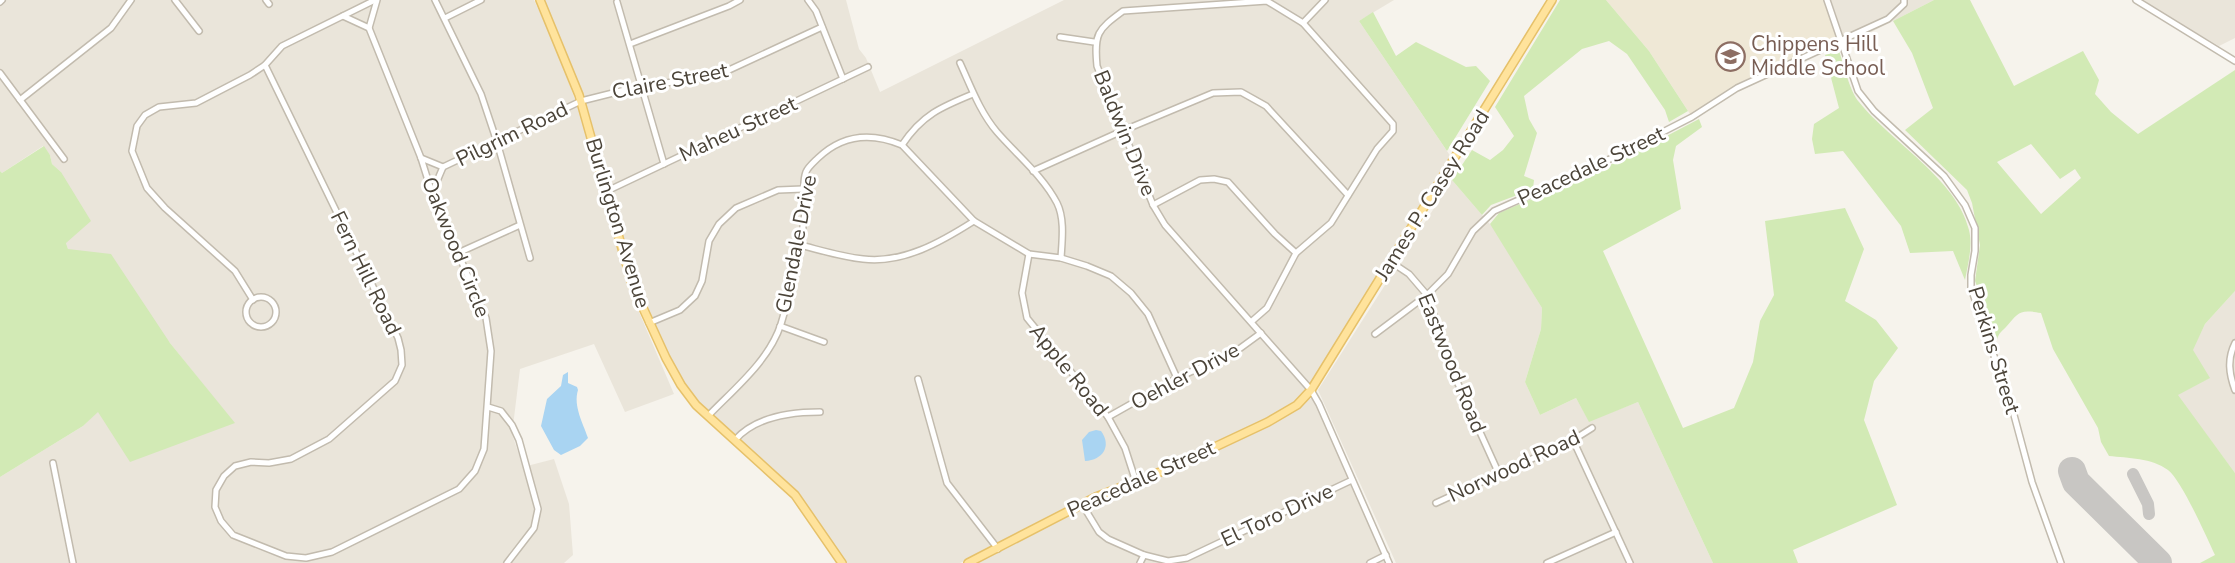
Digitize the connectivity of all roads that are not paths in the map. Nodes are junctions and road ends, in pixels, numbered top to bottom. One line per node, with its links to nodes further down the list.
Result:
1 (131, 0): 34 (street)
2 (175, 0): 21 (street)
3 (376, 0): 16 (street); 20 (street)
4 (435, 0): 17 (street)
5 (481, 0): 17 (street)
6 (540, 0): 35 (main road, Burlington Avenue)
7 (740, 0): 25 (street)
8 (808, 0): 19 (street)
9 (1325, 0): 18 (street)
10 (1552, 0): 57 (main road, James P. Casey Road)
11 (1827, 0): 23 (street, Perkins Street)
12 (1904, 0): 23 (street, Peacedale Street)
13 (2136, 0): 26 (street)
14 (617, 2): 25 (street)
15 (1226, 2): 18 (street, Baldwin Drive); 24 (street, Baldwin Drive)
16 (343, 16): 20 (street); 28 (street)
17 (445, 18): 37 (street)
18 (1303, 23): 47 (street, Baldwin Drive)
19 (822, 27): 31 (street); 32 (street, Claire Street)
20 (369, 28): 39 (street)
21 (199, 31)
22 (1060, 37): 24 (street)
23 (1841, 41): 58 (street, Peacedale Street); 97 (street, Perkins Street)
24 (1094, 42): 36 (street, Baldwin Drive)
25 (630, 44): 32 (street)
26 (2235, 61)
27 (960, 63): 33 (street)
28 (265, 65): 59 (street); 71 (street, Fern Hill Road)
29 (868, 67): 31 (street, Maheu Street)
30 (0, 72): 34 (street)
31 (843, 80): 41 (street, Maheu Street)
32 (641, 86): 35 (street, Claire Street); 41 (street)
33 (973, 94): 38 (street); 43 (street)
34 (20, 100): 40 (street)
35 (581, 101): 37 (street, Pilgrim Road); 45 (main road, Burlington Avenue)
36 (1122, 131): 43 (street); 47 (street); 48 (street, Baldwin Drive)
37 (497, 142): 42 (street, Pilgrim Road); 50 (street)
38 (902, 145): 44 (street, Glendale Drive); 49 (street, Glendale Drive)
39 (421, 158): 42 (street, Pilgrim Road); 46 (street, Oakwood Circle)
40 (64, 159)
41 (664, 164): 45 (street, Maheu Street)
42 (443, 167): 46 (street, Pilgrim Road)
43 (1033, 171): 56 (street)
44 (803, 189): 51 (street, Glendale Drive); 61 (street)
45 (608, 190): 61 (main road, Burlington Avenue)
46 (432, 193): 52 (street, Oakwood Circle)
47 (1348, 195): 53 (street)
48 (1153, 205): 53 (street); 60 (street, Baldwin Drive)
49 (974, 221): 51 (street); 54 (street, Glendale Drive)
50 (520, 225): 52 (street); 55 (street)
51 (800, 245): 62 (street, Glendale Drive)
52 (458, 253): 71 (street, Oakwood Circle)
53 (1296, 253): 60 (street)
54 (1029, 254): 56 (street, Glendale Drive); 74 (street, Apple Road)
55 (530, 258)
56 (1061, 258): 67 (street, Glendale Drive)
57 (1391, 262): 58 (street, Eastwood Road); 69 (main road, James P. Casey Road)
58 (1427, 295): 64 (street, Peacedale Street); 79 (street, Eastwood Road)
59 (253, 300): 59 (street)
60 (1251, 322): 63 (street, Baldwin Drive)
61 (649, 323): 73 (main road, Burlington Avenue)
62 (780, 326): 65 (street); 73 (street, Glendale Drive)
63 (1261, 333): 67 (street, Oehler Drive); 69 (street, Baldwin Drive)
64 (1375, 334)
65 (824, 342)
66 (2235, 343): 70 (street)
67 (1177, 378): 74 (street, Oehler Drive)
68 (918, 379): 85 (street)
69 (1311, 390): 80 (street, Baldwin Drive); 81 (main road, Peacedale Street)
70 (2235, 390)
71 (488, 407): 89 (street)
72 (820, 412): 76 (street)
73 (708, 416): 76 (main road, Burlington Avenue)
74 (1108, 417): 81 (street, Apple Road)
75 (1592, 428): 77 (street, Norwood Road)
76 (735, 440): 90 (main road, Burlington Avenue)
77 (1573, 440): 79 (street, Norwood Road); 84 (street)
78 (52, 463): 88 (street)
79 (1499, 474): 82 (street, Norwood Road)
80 (1353, 480): 86 (street, El Toro Drive); 87 (street, Baldwin Drive)
81 (1136, 482): 83 (main road, Peacedale Street)
82 (1436, 503)
83 (1082, 504): 85 (main road, Peacedale Street); 86 (street, El Toro Drive)
84 (1616, 532): 95 (street); 96 (street)
85 (998, 549): 91 (main road, Peacedale Street)
86 (1144, 555): 92 (street)
87 (1386, 555): 93 (street); 94 (street, Baldwin Drive)
88 (73, 563)
89 (507, 563)
90 (842, 563)
91 (968, 563)
92 (1140, 563)
93 (1370, 563)
94 (1389, 563)
95 (1547, 563)
96 (1630, 563)
97 (2061, 563)

